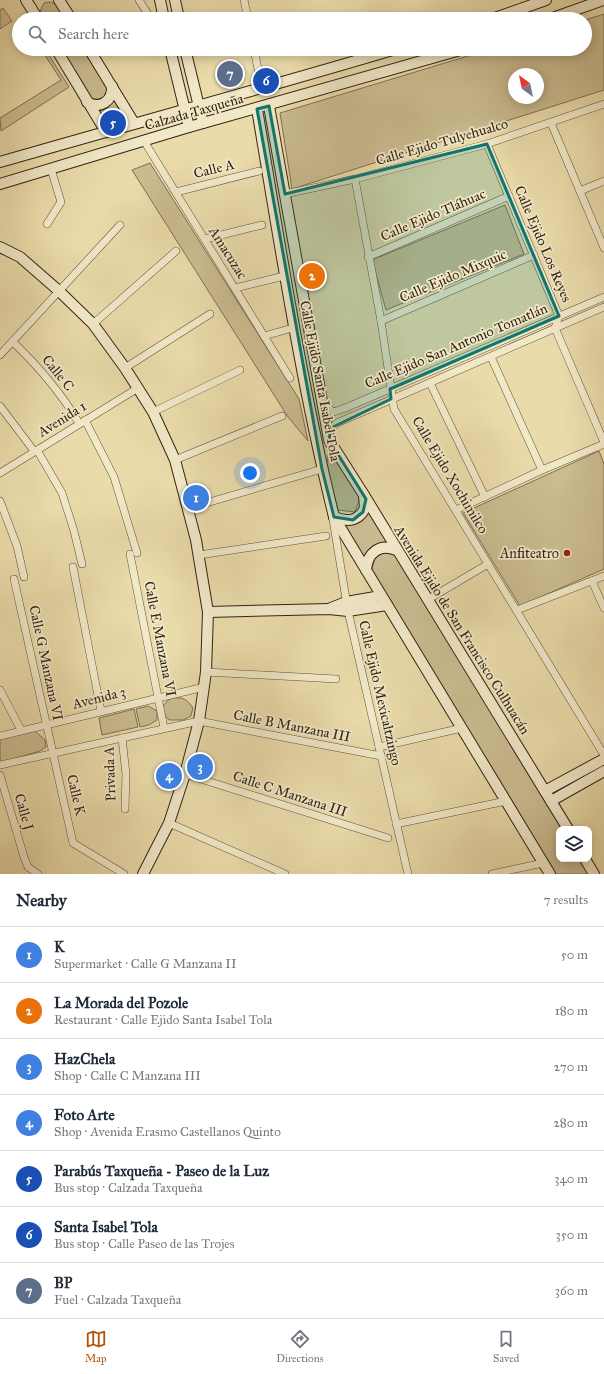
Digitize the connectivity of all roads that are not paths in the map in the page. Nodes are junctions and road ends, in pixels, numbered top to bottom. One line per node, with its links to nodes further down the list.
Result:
1 (26, 0): 10 (street)
2 (38, 0): 11 (street)
3 (60, 0): 12 (street)
4 (139, 0): 13 (street)
5 (160, 0): 14 (street)
6 (175, 0): 15 (street)
7 (244, 0): 16 (street)
8 (546, 0): 17 (street)
9 (603, 0): 18 (street)
10 (34, 12)
11 (36, 12)
12 (67, 12)
13 (147, 12)
14 (163, 12)
15 (178, 12)
16 (247, 12)
17 (512, 12)
18 (570, 12)
19 (60, 56): 30 (street)
20 (93, 56): 28 (street)
21 (172, 56): 27 (street)
22 (187, 56): 26 (street)
23 (255, 56): 29 (street)
24 (373, 56): 29 (street, Calzada Taxqueña)
25 (434, 56): 33 (street, Calzada Taxqueña)
26 (188, 60): 27 (street); 32 (street)
27 (173, 62): 34 (street)
28 (112, 86): 30 (street); 36 (street)
29 (262, 89): 32 (street, Calzada Taxqueña)
30 (87, 102): 40 (street)
31 (604, 104): 38 (street, Calle Ejido Tulyehualco)
32 (199, 105): 34 (street, Calzada Taxqueña); 37 (street)
33 (269, 106): 35 (street, Calzada Taxqueña); 51 (street, Calle Ejido Santa Isabel Tola)
34 (184, 109): 36 (street, Calzada Taxqueña); 39 (street)
35 (258, 109): 37 (street, Calzada Taxqueña); 94 (street, Calle Ejido Santa Isabel Tola)
36 (134, 123): 40 (street, Calzada Taxqueña)
37 (203, 123): 39 (street, Calzada Taxqueña)
38 (551, 123): 42 (street, Calle Ejido Tulyehualco); 49 (street)
39 (189, 127): 41 (street, Calzada Taxqueña)
40 (106, 132): 43 (street, Calzada Taxqueña)
41 (144, 141): 44 (street, Calzada Taxqueña); 50 (street, Amacuzac)
42 (488, 144): 46 (street, Calle Ejido Tulyehualco); 52 (street, Calle Ejido Los Reyes)
43 (0, 162)
44 (51, 169): 48 (street, Calzada Taxqueña); 53 (street)
45 (259, 171): 50 (street, Calle A)
46 (355, 180): 51 (street, Calle Ejido Tulyehualco); 61 (street, Calle Ejido Xochimilco)
47 (604, 181): 49 (street)
48 (0, 184)
49 (580, 191): 58 (street)
50 (176, 192): 56 (street, Amacuzac)
51 (285, 194): 84 (street, Calle Ejido Santa Isabel Tola)
52 (509, 196): 60 (street, Calle Ejido Los Reyes); 61 (street, Calle Ejido Tláhuac)
53 (47, 224)
54 (120, 225): 64 (street)
55 (262, 225): 56 (street)
56 (204, 239): 63 (street, Amacuzac)
57 (0, 247): 64 (street)
58 (604, 248)
59 (176, 251): 70 (street)
60 (534, 255): 68 (street, Calle Ejido Los Reyes); 69 (street, Calle Ejido Mixquic)
61 (368, 257): 69 (street, Calle Ejido Xochimilco)
62 (280, 277): 63 (street)
63 (235, 288): 73 (street, Amacuzac)
64 (59, 291): 70 (street); 74 (street)
65 (604, 297): 68 (street, Calle Ejido San Antonio Tomatlán)
66 (604, 307): 71 (street, Calle Ejido San Antonio Tomatlán)
67 (210, 314): 77 (street)
68 (559, 316): 71 (street, Calle Ejido Los Reyes); 82 (street, Calle Ejido San Antonio Tomatlán)
69 (381, 321): 82 (street, Calle Ejido Xochimilco)
70 (93, 324): 77 (street)
71 (555, 328): 76 (street, Calle Ejido San Antonio Tomatlán); 90 (street)
72 (289, 329): 73 (street)
73 (264, 336): 79 (street, Amacuzac)
74 (13, 342): 75 (street); 88 (street, Calle C)
75 (0, 355)
76 (491, 357): 80 (street, Calle Ejido San Antonio Tomatlán); 95 (street)
77 (125, 368): 81 (street)
78 (240, 370): 86 (street)
79 (290, 378)
80 (430, 383): 83 (street, Calle Ejido San Antonio Tomatlán); 98 (street)
81 (138, 388): 86 (street); 88 (street, Avenida 1)
82 (390, 389): 83 (street, Calle Ejido Xochimilco); 84 (street, Calle Ejido San Antonio Tomatlán)
83 (391, 399): 89 (street, Calle Ejido San Antonio Tomatlán); 101 (street, Calle Ejido Xochimilco)
84 (322, 401): 89 (street, Calle Ejido Santa Isabel Tola)
85 (0, 406): 92 (street)
86 (153, 412): 93 (street)
87 (282, 416): 93 (street)
88 (82, 422): 92 (street, Avenida 1); 105 (street, Calle C)
89 (328, 436): 91 (street, Calle Ejido Santa Isabel Tola)
90 (604, 443): 95 (street)
91 (332, 445): 97 (street, Avenida Ejido de San Francisco Culhuacán)
92 (36, 450): 96 (street, Avenida 1); 107 (street)
93 (175, 460): 100 (street)
94 (322, 469): 100 (street); 102 (street, Calle Ejido Santa Isabel Tola)
95 (542, 470): 98 (street)
96 (0, 473)
97 (364, 495): 102 (street); 104 (street, Avenida Ejido de San Francisco Culhuacán)
98 (485, 497): 101 (street)
99 (0, 501): 112 (street)
100 (189, 508): 106 (street)
101 (456, 510): 108 (street, Calle Ejido Xochimilco)
102 (334, 517): 110 (street); 118 (street, Calle Ejido Mexicaltzingo)
103 (326, 536): 106 (street)
104 (396, 550): 110 (street); 116 (street, Avenida Ejido de San Francisco Culhuacán)
105 (133, 554): 126 (street, Calle E Manzana VI)
106 (199, 555): 121 (street)
107 (82, 564)
108 (488, 564): 116 (street); 120 (street, Calle Ejido Xochimilco)
109 (72, 567): 127 (street)
110 (366, 570): 115 (street)
111 (604, 576): 114 (street)
112 (24, 577)
113 (14, 579): 129 (street, Calle G Manzana VI)
114 (592, 581): 119 (street); 120 (street)
115 (381, 596): 117 (street); 118 (street)
116 (427, 600): 144 (street, Avenida Ejido de San Francisco Culhuacán)
117 (387, 605): 118 (street); 131 (street)
118 (347, 607): 121 (street); 135 (street, Calle Ejido Mexicaltzingo)
119 (604, 608)
120 (517, 610): 137 (street, Calle Ejido Xochimilco)
121 (208, 612): 122 (street)
122 (206, 672): 123 (street); 124 (street)
123 (336, 679)
124 (204, 686): 126 (street, Avenida 3); 128 (street)
125 (0, 690): 132 (street)
126 (158, 697): 127 (street, Avenida 3); 130 (street, Calle E Manzana VI)
127 (101, 711): 129 (street, Avenida 3)
128 (198, 721): 130 (street); 138 (street, Calle B Manzana III); 142 (street)
129 (46, 724): 132 (street, Avenida 3); 136 (street, Calle G Manzana VI)
130 (164, 728): 134 (street)
131 (462, 728): 135 (street); 145 (street)
132 (21, 730): 133 (street, Avenida 3)
133 (0, 736)
134 (122, 738): 136 (street); 147 (street, Privada A)
135 (379, 747): 138 (street, Calle Ejido Mexicaltzingo)
136 (53, 752): 140 (street); 155 (street, Calle K)
137 (604, 755)
138 (381, 756): 149 (street, Calle Ejido Mexicaltzingo)
139 (604, 759): 144 (street)
140 (0, 765)
141 (604, 771): 146 (street)
142 (185, 774): 148 (street); 151 (street, Calle C Manzana III)
143 (0, 775): 154 (street, Calle J)
144 (545, 791): 146 (street, Avenida Ejido de San Francisco Culhuacán)
145 (506, 801): 149 (street); 153 (street)
146 (551, 801): 150 (street, Avenida Ejido de San Francisco Culhuacán)
147 (124, 809)
148 (169, 823): 156 (street); 157 (street)
149 (396, 824): 158 (street, Calle Ejido Mexicaltzingo)
150 (566, 826)
151 (388, 838)
152 (588, 862): 161 (street)
153 (543, 863): 159 (street); 160 (street)
154 (38, 874)
155 (124, 874)
156 (143, 874)
157 (285, 874)
158 (408, 874)
159 (492, 874)
160 (550, 874)
161 (594, 874)

